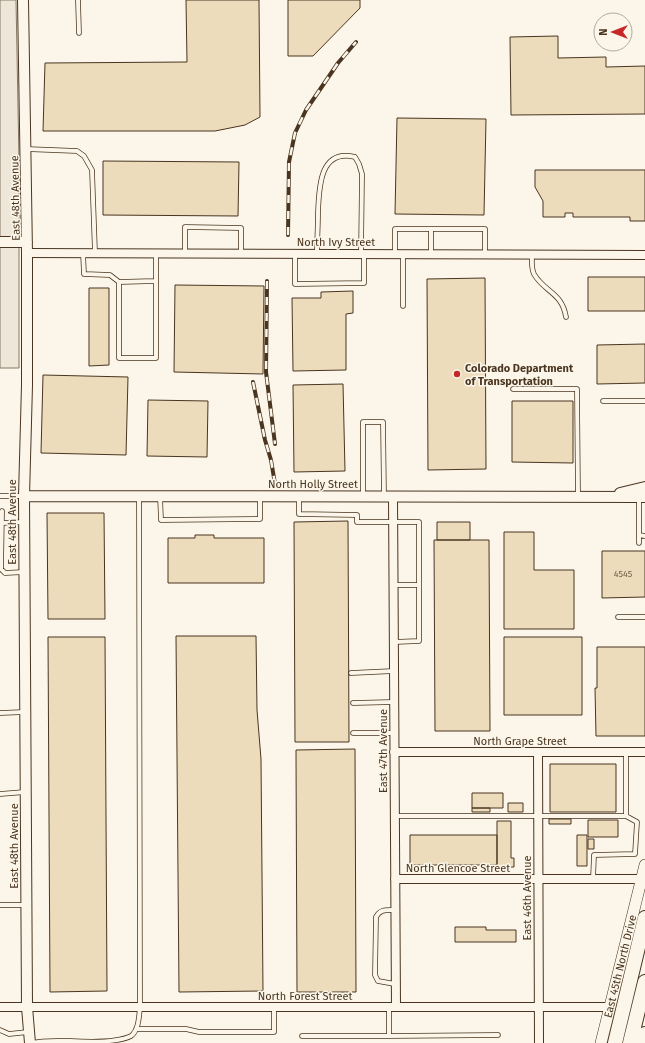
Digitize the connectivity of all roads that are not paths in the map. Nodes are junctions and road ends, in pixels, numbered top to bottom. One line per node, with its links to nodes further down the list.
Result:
1 (23, 0): 4 (street, East 48th Avenue)
2 (78, 0): 3 (lane)
3 (80, 33)
4 (26, 149): 7 (street, East 48th Avenue); 10 (lane)
5 (431, 228): 17 (lane); 18 (lane); 19 (lane)
6 (0, 242): 7 (street)
7 (27, 242): 8 (street, East 48th Avenue)
8 (27, 252): 9 (street, North Ivy Street); 31 (street, East 48th Avenue)
9 (83, 253): 10 (street, North Ivy Street); 23 (lane)
10 (95, 253): 11 (street, North Ivy Street)
11 (156, 253): 12 (street, North Ivy Street); 22 (lane)
12 (185, 253): 13 (street, North Ivy Street); 13 (lane)
13 (241, 253): 14 (street, North Ivy Street)
14 (294, 253): 15 (street, North Ivy Street); 16 (lane)
15 (317, 253): 16 (street, North Ivy Street); 16 (lane)
16 (363, 254): 17 (street, North Ivy Street)
17 (399, 254): 18 (street, North Ivy Street); 24 (lane)
18 (430, 254): 19 (street, North Ivy Street)
19 (485, 254): 20 (street, North Ivy Street)
20 (532, 254): 21 (street, North Ivy Street); 25 (lane)
21 (645, 255)
22 (155, 281): 23 (lane); 23 (lane)
23 (119, 282)
24 (403, 306)
25 (566, 317)
26 (513, 390): 38 (lane)
27 (603, 401): 28 (lane)
28 (645, 401)
29 (645, 487): 39 (street, North Holly Street)
30 (0, 496): 31 (lane)
31 (24, 496): 32 (street, North Holly Street); 42 (street, East 48th Avenue)
32 (139, 496): 33 (street, North Holly Street); 85 (lane)
33 (160, 496): 34 (street, North Holly Street); 34 (lane)
34 (260, 496): 35 (street, North Holly Street)
35 (299, 496): 36 (street, North Holly Street); 43 (lane)
36 (363, 496): 37 (street, North Holly Street); 37 (lane)
37 (388, 496): 38 (street, North Holly Street); 43 (street, East 47th Avenue)
38 (578, 497): 39 (street, North Holly Street)
39 (603, 497): 40 (street, North Holly Street)
40 (642, 497): 45 (lane)
41 (2, 511): 44 (lane)
42 (24, 522): 44 (lane); 48 (street, East 48th Avenue)
43 (393, 522): 49 (street, East 47th Avenue); 50 (lane)
44 (2, 523): 48 (lane)
45 (639, 535): 46 (lane); 47 (lane)
46 (645, 536)
47 (639, 543)
48 (24, 572): 58 (street, East 48th Avenue)
49 (393, 585): 50 (lane); 53 (street, East 47th Avenue)
50 (419, 585): 53 (lane)
51 (618, 617): 52 (lane)
52 (645, 617)
53 (394, 642): 54 (street, East 47th Avenue)
54 (394, 671): 55 (lane); 56 (street, East 47th Avenue)
55 (351, 673)
56 (394, 702): 57 (lane); 61 (street, East 47th Avenue)
57 (353, 703)
58 (25, 712): 59 (lane); 66 (street, East 48th Avenue)
59 (0, 713)
60 (353, 733): 61 (lane)
61 (394, 733): 62 (street, East 47th Avenue)
62 (394, 752): 63 (street, North Grape Street); 68 (street, East 47th Avenue)
63 (538, 752): 64 (street, North Grape Street); 69 (street, East 46th Avenue)
64 (626, 752): 65 (street, North Grape Street); 70 (lane)
65 (645, 752)
66 (25, 792): 67 (lane); 77 (street, East 48th Avenue)
67 (0, 794)
68 (394, 816): 69 (lane); 72 (street, East 47th Avenue)
69 (538, 816): 70 (lane); 75 (street, East 46th Avenue)
70 (626, 816): 73 (lane)
71 (645, 865): 74 (main road, East 45th North Drive)
72 (395, 879): 75 (street, North Glencoe Street); 78 (street, East 47th Avenue)
73 (593, 879): 74 (street, North Glencoe Street); 75 (street, North Glencoe Street)
74 (641, 879): 88 (main road, East 45th North Drive)
75 (538, 880): 82 (street, East 46th Avenue)
76 (0, 905): 77 (lane)
77 (26, 905): 84 (street, East 48th Avenue)
78 (395, 910): 81 (street, East 47th Avenue); 81 (lane)
79 (645, 918): 99 (highway)
80 (645, 982): 100 (highway)
81 (395, 984): 87 (street, East 47th Avenue)
82 (539, 1006): 87 (street, North Forest Street); 88 (street, North Forest Street); 97 (street, East 46th Avenue)
83 (0, 1007): 84 (street, North Forest Street)
84 (27, 1007): 85 (street, North Forest Street); 91 (street, East 48th Avenue)
85 (140, 1007): 86 (street, North Forest Street); 89 (lane)
86 (274, 1007): 87 (street, North Forest Street); 89 (lane)
87 (392, 1007): 95 (lane)
88 (609, 1007): 98 (main road, East 45th North Drive)
89 (136, 1029): 96 (lane)
90 (0, 1030): 91 (lane)
91 (28, 1032): 96 (street, East 48th Avenue)
92 (645, 1034): 101 (highway)
93 (498, 1035): 95 (lane)
94 (302, 1036): 95 (lane)
95 (389, 1036)
96 (31, 1043)
97 (539, 1043)
98 (601, 1043)
99 (615, 1043)
100 (630, 1043)
101 (643, 1043)

